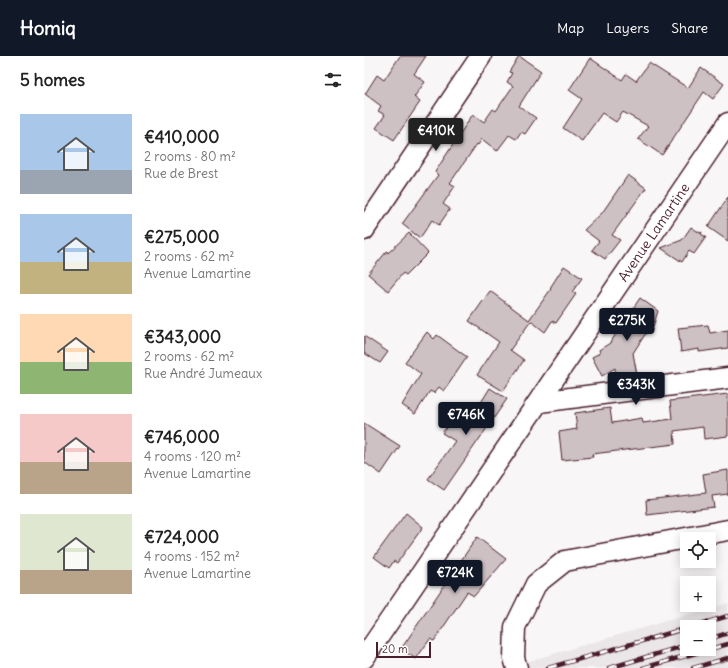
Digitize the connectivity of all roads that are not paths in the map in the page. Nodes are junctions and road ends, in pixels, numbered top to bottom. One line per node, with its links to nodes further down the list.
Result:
1 (481, 56): 3 (street)
2 (728, 123): 5 (street, Avenue Lamartine)
3 (364, 230)
4 (728, 378): 5 (street)
5 (539, 402): 7 (street, Avenue Lamartine)
6 (728, 530): 8 (street)
7 (364, 658)
8 (516, 663)

